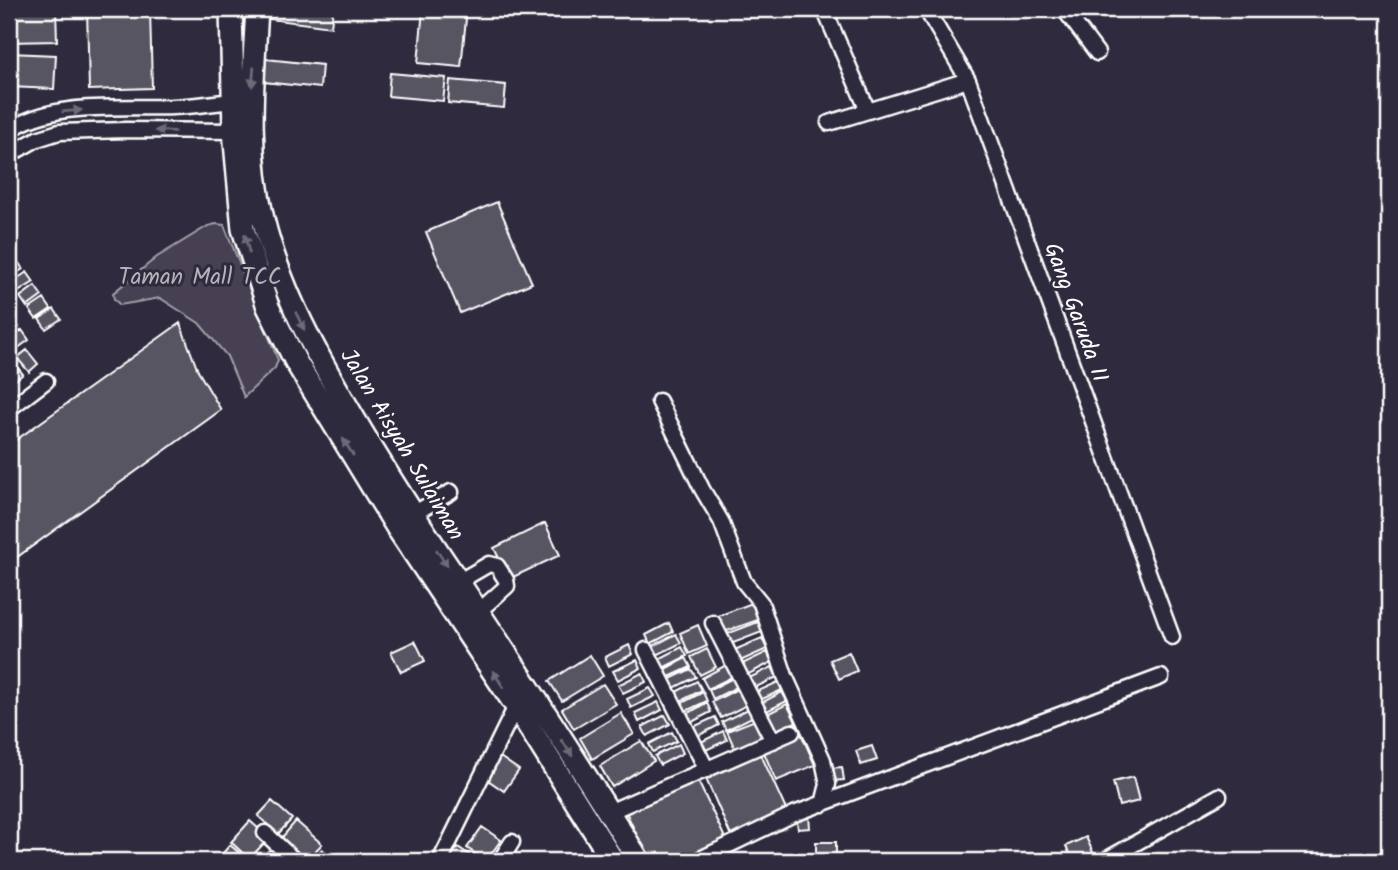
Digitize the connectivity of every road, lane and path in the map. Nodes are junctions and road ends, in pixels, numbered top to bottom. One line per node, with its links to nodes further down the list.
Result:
1 (231, 9): 8 (highway, Jalan Aisyah Sulaiman)
2 (257, 9): 17 (highway, Jalan Aisyah Sulaiman, one-way to 17)
3 (824, 9): 9 (street)
4 (926, 9): 7 (street, Gang Garuda II)
5 (1064, 9): 6 (street)
6 (1097, 53)
7 (968, 80): 9 (street); 23 (street, Gang Garuda II)
8 (233, 101): 11 (street, one-way to 8); 12 (highway, Jalan Aisyah Sulaiman)
9 (868, 111): 10 (street)
10 (829, 123)
11 (9, 131)
12 (234, 131): 13 (street, one-way to 13); 17 (highway, Jalan Aisyah Sulaiman, one-way to 12)
13 (9, 155)
14 (46, 381): 16 (street)
15 (659, 401): 31 (street)
16 (9, 409)
17 (371, 466): 19 (highway, Jalan Aisyah Sulaiman); 26 (highway, Jalan Aisyah Sulaiman, one-way to 17)
18 (451, 492): 19 (street)
19 (413, 514): 20 (highway, Jalan Aisyah Sulaiman, one-way to 20)
20 (458, 582): 21 (highway, Jalan Aisyah Sulaiman); 21 (street)
21 (478, 612): 32 (highway, Jalan Aisyah Sulaiman, one-way to 32)
22 (713, 624): 28 (street)
23 (1172, 637)
24 (646, 650): 29 (street)
25 (1161, 677): 31 (street)
26 (516, 706): 36 (street); 38 (highway, Jalan Aisyah Sulaiman)
27 (793, 732): 28 (street)
28 (773, 741): 29 (street)
29 (707, 770): 32 (street)
30 (1219, 796): 41 (street)
31 (822, 804): 40 (street)
32 (609, 813): 39 (highway, Jalan Aisyah Sulaiman)
33 (265, 833): 35 (street)
34 (512, 842): 37 (street)
35 (295, 861)
36 (440, 861)
37 (500, 861)
38 (613, 861)
39 (639, 861)
40 (696, 861)
41 (1104, 861)

